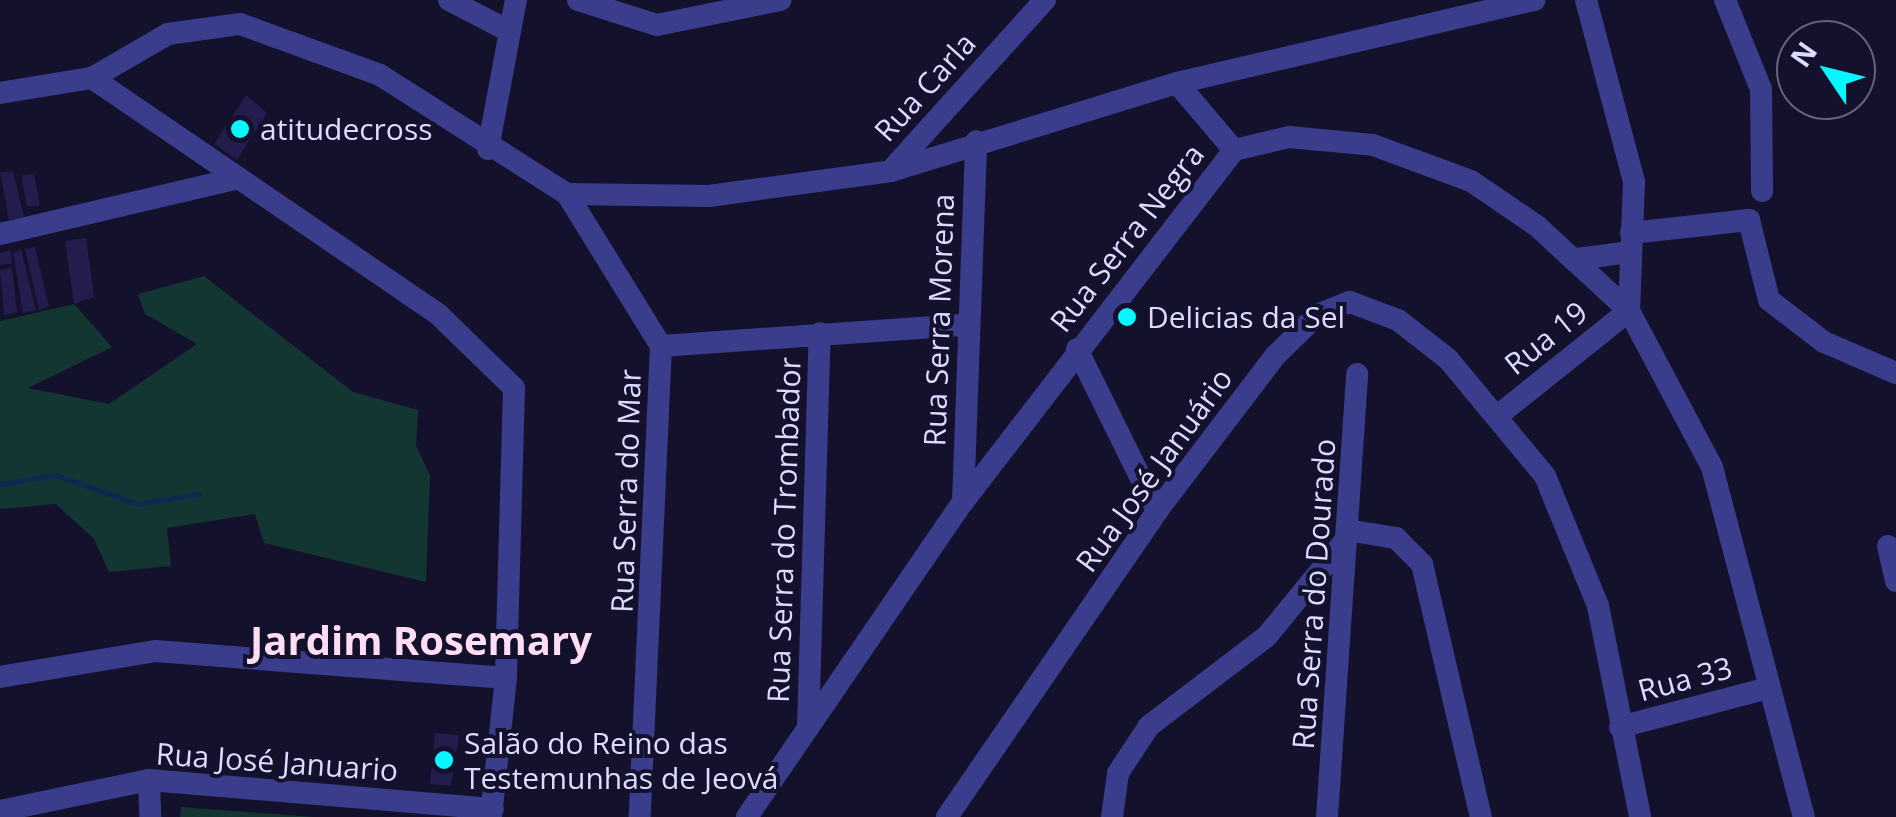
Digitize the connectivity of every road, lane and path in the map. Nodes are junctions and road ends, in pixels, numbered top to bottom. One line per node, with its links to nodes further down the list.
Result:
1 (449, 0): 11 (street)
2 (516, 0): 11 (street)
3 (578, 0): 4 (street)
4 (780, 0)
5 (1045, 0): 18 (street, Rua Carla)
6 (1464, 0): 10 (street)
7 (1534, 0): 10 (street)
8 (1586, 0): 23 (street)
9 (1725, 0): 20 (street)
10 (1484, 14): 13 (street)
11 (505, 29): 16 (street)
12 (92, 78): 14 (street); 16 (street); 19 (street)
13 (1177, 83): 15 (street); 17 (street)
14 (0, 93)
15 (976, 141): 18 (street); 26 (street, Rua Serra Morena)
16 (488, 150): 21 (street)
17 (1234, 150): 24 (street, Rua Serra Negra); 29 (street, Rua Serra Negra)
18 (890, 170): 21 (street)
19 (239, 178): 22 (street); 39 (street)
20 (1762, 191)
21 (567, 194): 28 (street, Rua Serra do Mar)
22 (0, 234)
23 (1630, 242): 24 (street); 25 (street); 30 (street)
24 (1577, 260): 25 (street, Rua Serra Negra)
25 (1629, 311): 32 (street, Rua 19); 40 (street, Rua Serra Negra)
26 (965, 325): 27 (street); 33 (street, Rua Serra Morena)
27 (820, 334): 28 (street); 41 (street, Rua Serra do Trombador)
28 (661, 346): 47 (street, Rua Serra do Mar)
29 (1077, 349): 33 (street, Rua Serra Negra); 34 (street)
30 (1896, 373)
31 (1356, 374): 35 (street, Rua Serra do Dourado)
32 (1501, 413): 34 (street, Rua José Januário); 42 (street, Rua José Januário)
33 (963, 502): 41 (street, Rua Serra Negra)
34 (1157, 511): 49 (street, Rua José Januário)
35 (1353, 531): 50 (street); 51 (street, Rua Serra do Dourado); 52 (street)
36 (1888, 546): 37 (street)
37 (1896, 581)
38 (0, 677): 39 (street)
39 (506, 678): 45 (street)
40 (1765, 688): 42 (street, Rua 33); 54 (street, Rua Serra Negra)
41 (808, 728): 48 (street, Rua Serra Negra)
42 (1620, 728): 53 (street, Rua José Januário)
43 (148, 780): 44 (street, Rua José Januario); 45 (street, Rua José Januario); 46 (street)
44 (0, 811)
45 (492, 813)
46 (150, 817)
47 (640, 817)
48 (747, 817)
49 (947, 817)
50 (1112, 817)
51 (1327, 817)
52 (1481, 817)
53 (1640, 817)
54 (1804, 817)

